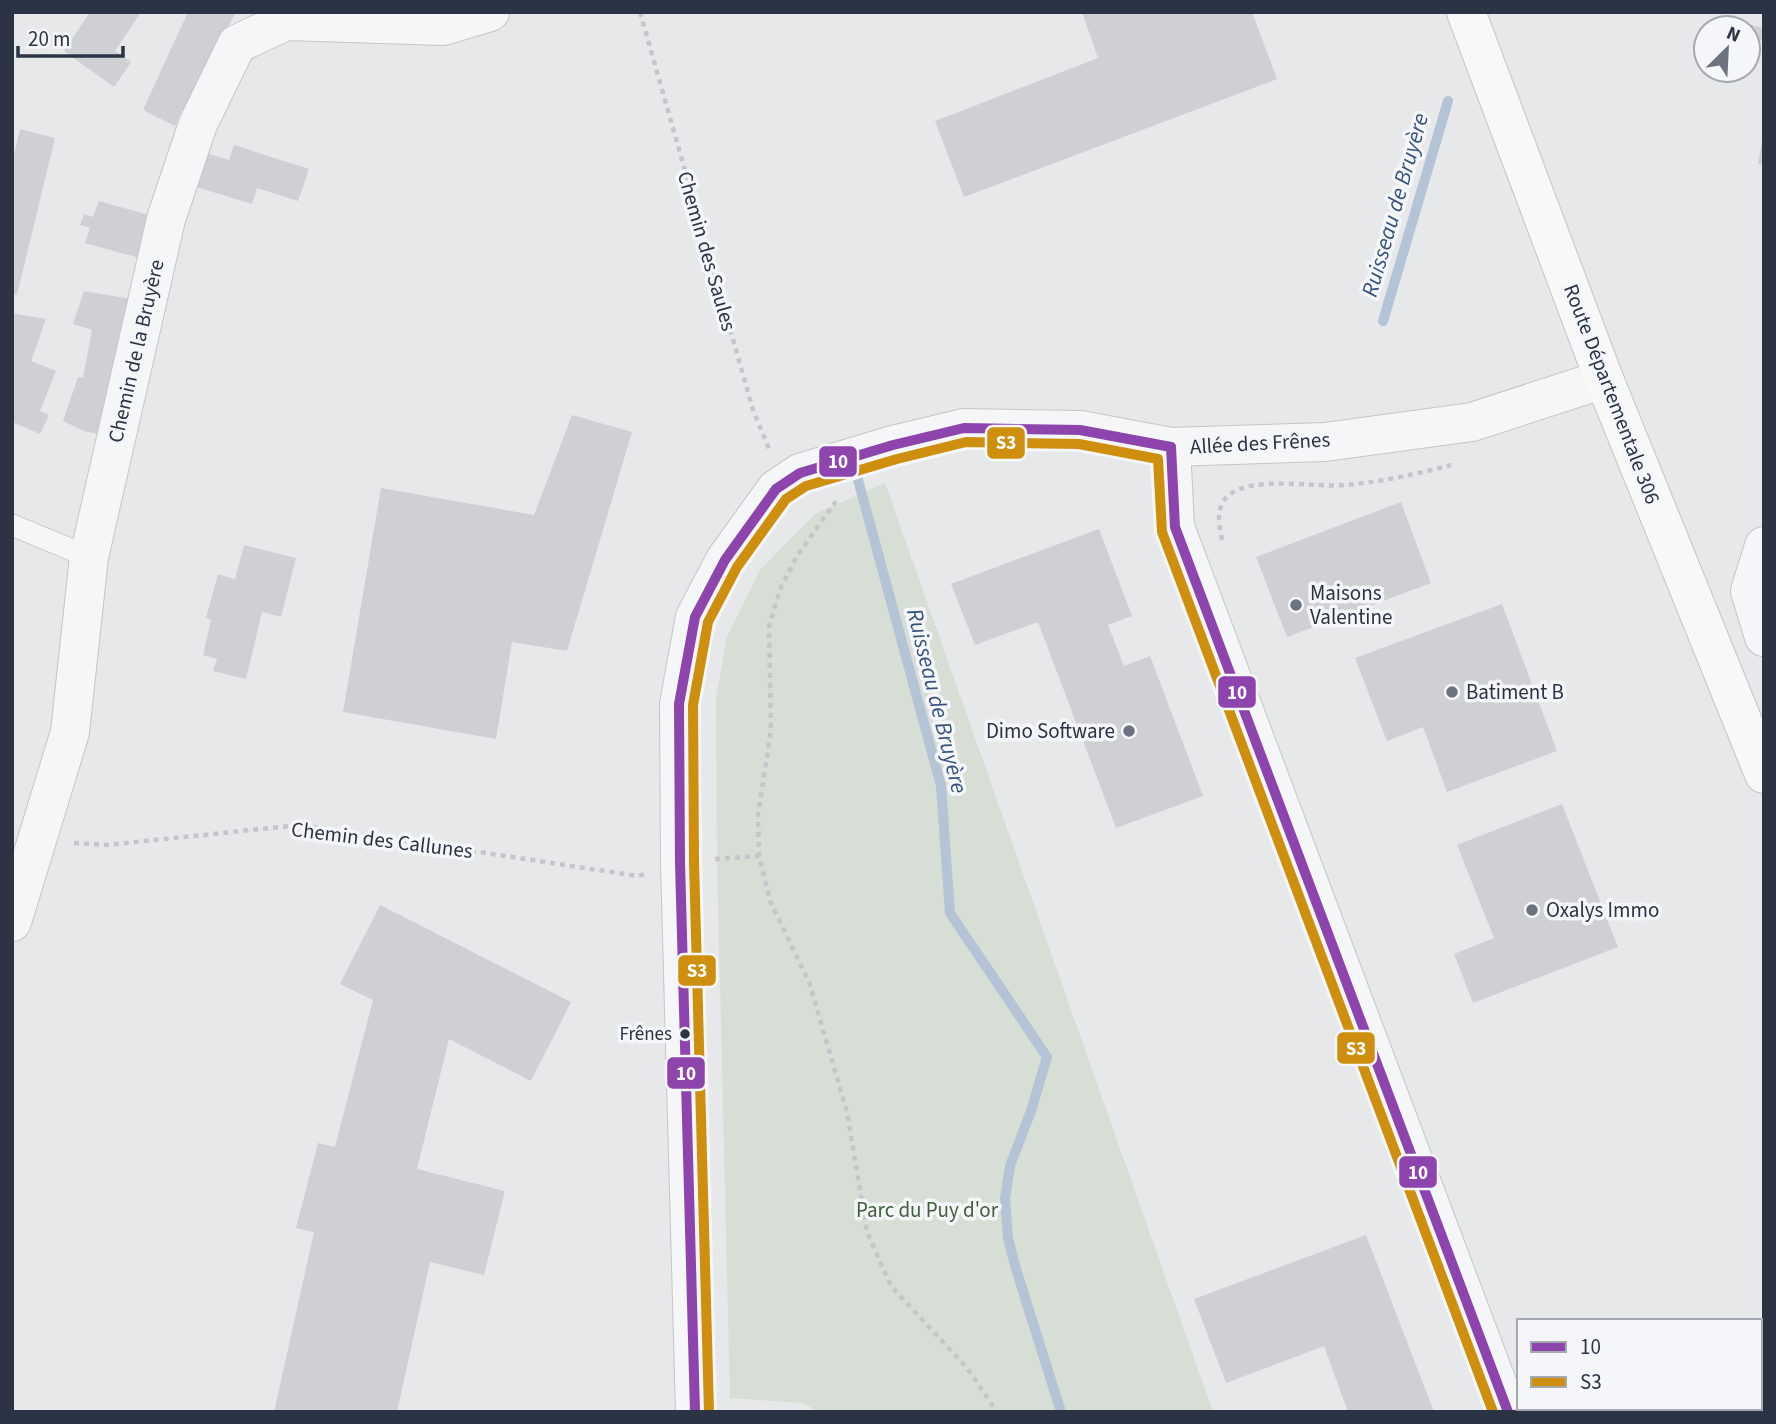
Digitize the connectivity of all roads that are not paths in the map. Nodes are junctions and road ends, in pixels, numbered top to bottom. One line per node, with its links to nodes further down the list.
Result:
1 (490, 12): 3 (street, Chemin de la Bruyère)
2 (1466, 12): 4 (main road, Route Départementale 306)
3 (282, 17): 8 (street, Chemin de la Bruyère)
4 (1604, 379): 5 (street, Allée des Frênes); 10 (main road, Route Départementale 306)
5 (1171, 447): 12 (street, Allée des Frênes); 13 (street)
6 (12, 525): 8 (lane)
7 (1764, 546): 9 (street)
8 (89, 557): 11 (street, Chemin de la Bruyère)
9 (1764, 637)
10 (1764, 774)
11 (12, 922)
12 (695, 1412)
13 (1508, 1412)

